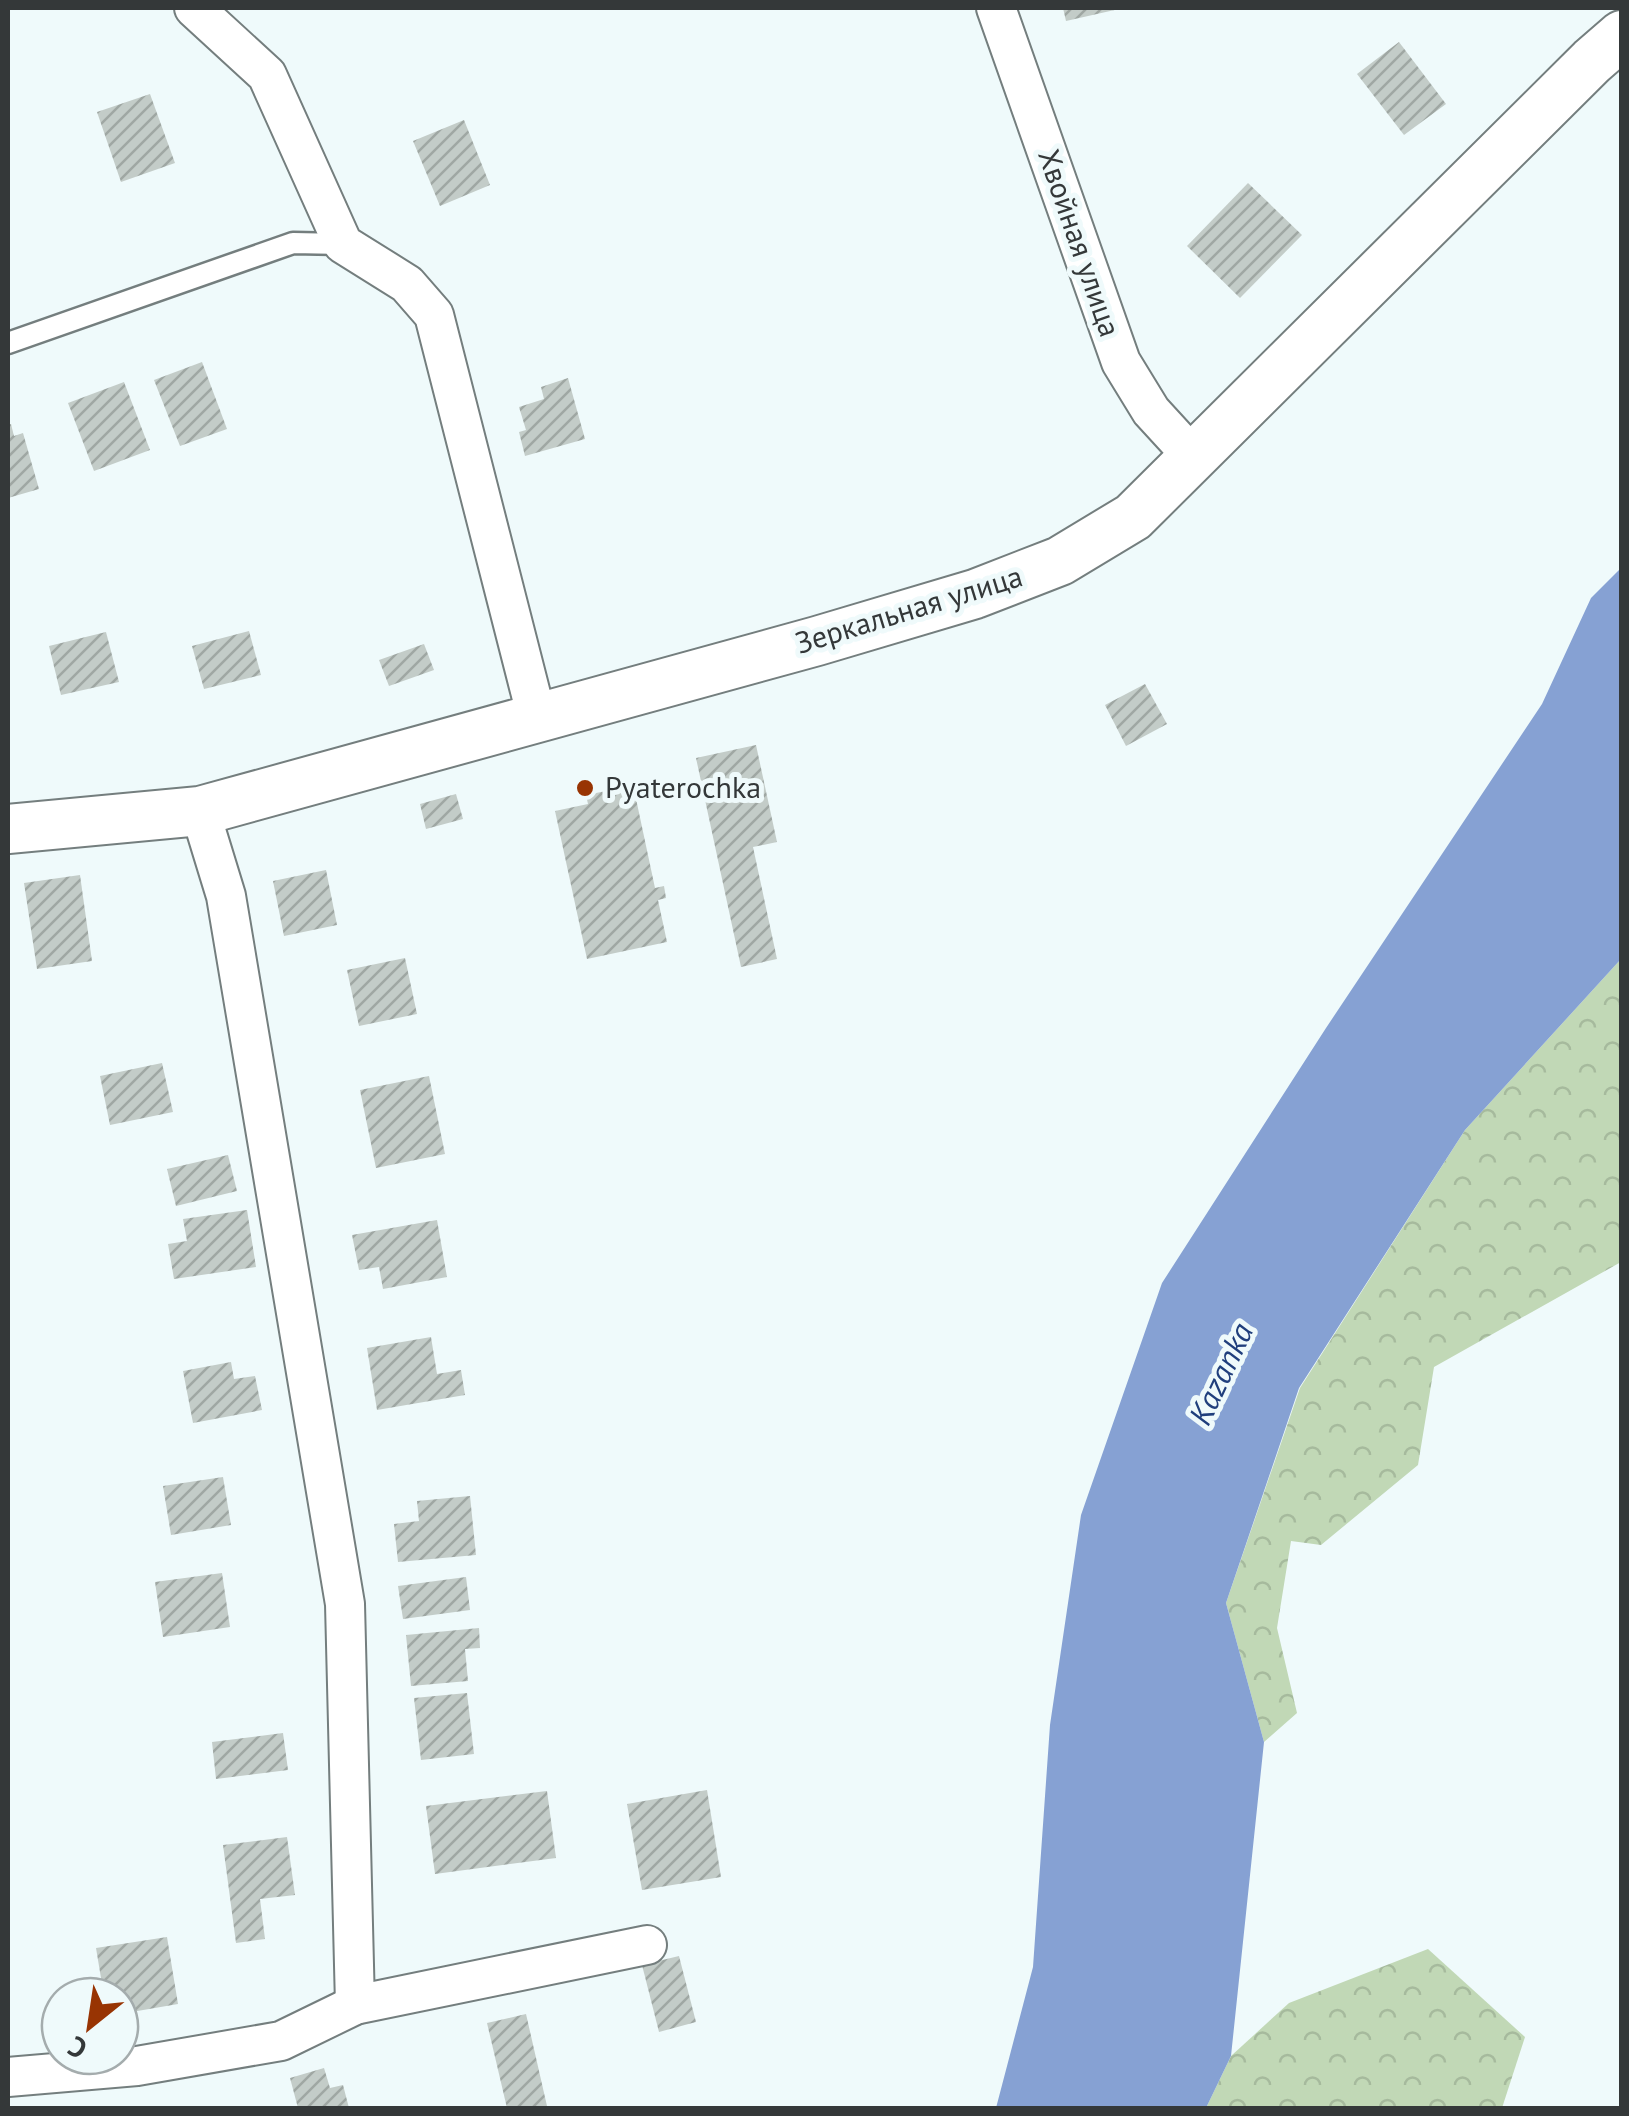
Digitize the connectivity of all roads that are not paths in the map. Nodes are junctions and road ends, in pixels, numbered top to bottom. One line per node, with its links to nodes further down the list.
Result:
1 (194, 8): 4 (street)
2 (996, 8): 6 (street, Хвойная улица)
3 (1622, 35): 6 (street, Зеркальная улица)
4 (343, 244): 5 (lane); 7 (street)
5 (8, 343)
6 (1195, 459): 7 (street, Зеркальная улица)
7 (536, 718): 8 (street, Зеркальная улица)
8 (200, 810): 9 (street, Зеркальная улица); 11 (street)
9 (8, 830)
10 (646, 1945): 11 (street)
11 (355, 2005): 12 (street)
12 (8, 2077)

